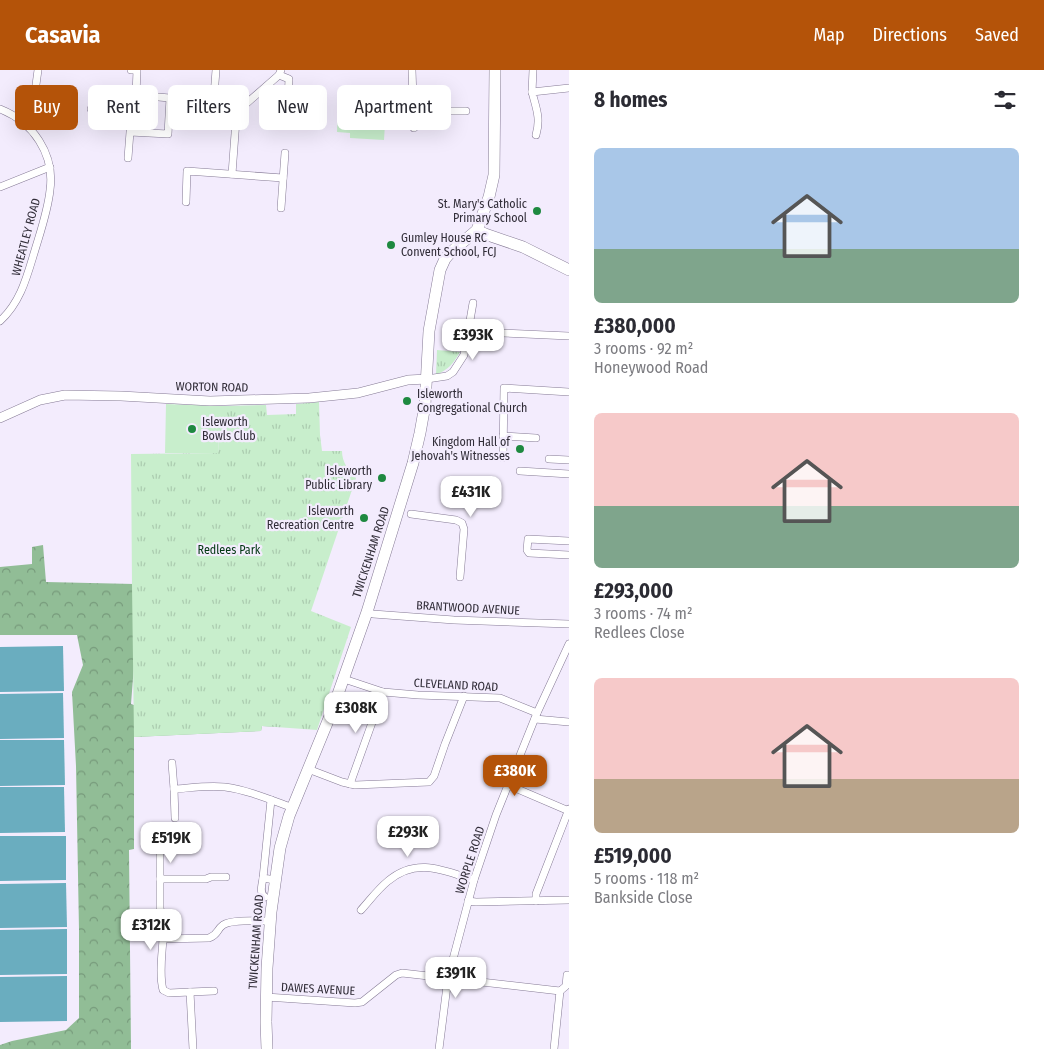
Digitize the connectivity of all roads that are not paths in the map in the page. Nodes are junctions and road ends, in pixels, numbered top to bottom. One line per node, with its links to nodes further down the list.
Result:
1 (38, 70): 9 (street)
2 (131, 70): 3 (street)
3 (137, 70): 10 (street)
4 (216, 70): 11 (street)
5 (412, 70): 13 (street)
6 (496, 70): 37 (main road, TWICKENHAM ROAD)
7 (533, 70): 15 (street)
8 (280, 72): 12 (street); 16 (street)
9 (36, 85)
10 (136, 85)
11 (215, 85)
12 (289, 85)
13 (412, 85)
14 (569, 88): 15 (street)
15 (532, 92): 26 (street)
16 (249, 101)
17 (0, 109): 20 (street, WHEATLEY ROAD)
18 (451, 111): 19 (street)
19 (466, 111)
20 (15, 116)
21 (31, 130): 29 (street, WHEATLEY ROAD)
22 (168, 130): 25 (street)
23 (235, 130): 32 (street)
24 (121, 131): 25 (street)
25 (130, 132): 28 (street)
26 (536, 134)
27 (285, 153): 33 (street)
28 (128, 158)
29 (50, 167): 34 (street); 40 (street, WHEATLEY ROAD)
30 (179, 170): 31 (street)
31 (187, 171): 32 (street); 35 (street)
32 (232, 174): 33 (street)
33 (283, 178): 36 (street)
34 (0, 188)
35 (186, 202)
36 (281, 208)
37 (477, 230): 38 (main road); 43 (main road, TWICKENHAM ROAD)
38 (569, 270)
39 (473, 303): 43 (street)
40 (0, 321)
41 (502, 333): 42 (street)
42 (569, 336)
43 (427, 379): 45 (street, WORTON ROAD); 57 (main road, TWICKENHAM ROAD)
44 (569, 392): 46 (street)
45 (0, 418)
46 (503, 436): 47 (street); 48 (street)
47 (536, 438)
48 (503, 458)
49 (549, 459): 50 (street)
50 (569, 460)
51 (520, 471): 52 (street)
52 (569, 474)
53 (411, 514): 56 (street)
54 (569, 541): 55 (street)
55 (569, 556)
56 (460, 577)
57 (367, 612): 58 (street, BRANTWOOD AVENUE); 61 (main road, TWICKENHAM ROAD)
58 (569, 624)
59 (569, 644): 60 (street, WORPLE ROAD)
60 (565, 660): 64 (street, WORPLE ROAD)
61 (344, 678): 62 (street, CLEVELAND ROAD); 67 (main road, TWICKENHAM ROAD)
62 (383, 692): 63 (street, CLEVELAND ROAD); 68 (street)
63 (464, 696): 64 (street, CLEVELAND ROAD); 68 (street)
64 (536, 716): 65 (street, CLEVELAND ROAD); 69 (street, WORPLE ROAD)
65 (569, 722)
66 (172, 763): 70 (street)
67 (308, 769): 68 (street); 72 (main road, TWICKENHAM ROAD)
68 (350, 784)
69 (508, 785): 73 (street); 80 (street, WORPLE ROAD)
70 (174, 789): 71 (street); 74 (street)
71 (271, 800): 72 (street); 77 (street)
72 (293, 808): 79 (main road, TWICKENHAM ROAD)
73 (569, 810): 84 (street)
74 (175, 818)
75 (160, 850): 78 (street)
76 (226, 877): 78 (street)
77 (263, 878): 79 (street); 81 (street)
78 (160, 879): 87 (street)
79 (275, 880): 86 (main road, TWICKENHAM ROAD)
80 (474, 880): 83 (street, WORPLE ROAD); 85 (street)
81 (265, 897)
82 (569, 900): 84 (street)
83 (468, 901): 84 (street); 89 (street, WORPLE ROAD)
84 (536, 901)
85 (361, 910)
86 (270, 921): 87 (street); 93 (main road, TWICKENHAM ROAD)
87 (163, 939): 92 (street)
88 (569, 975): 90 (street)
89 (448, 978): 90 (street, DAWES AVENUE); 93 (street, DAWES AVENUE); 96 (street, WORPLE ROAD)
90 (565, 988): 97 (street)
91 (214, 991): 92 (street)
92 (190, 992): 94 (street)
93 (266, 997): 95 (main road, TWICKENHAM ROAD)
94 (193, 1049)
95 (267, 1049)
96 (439, 1049)
97 (554, 1049)

